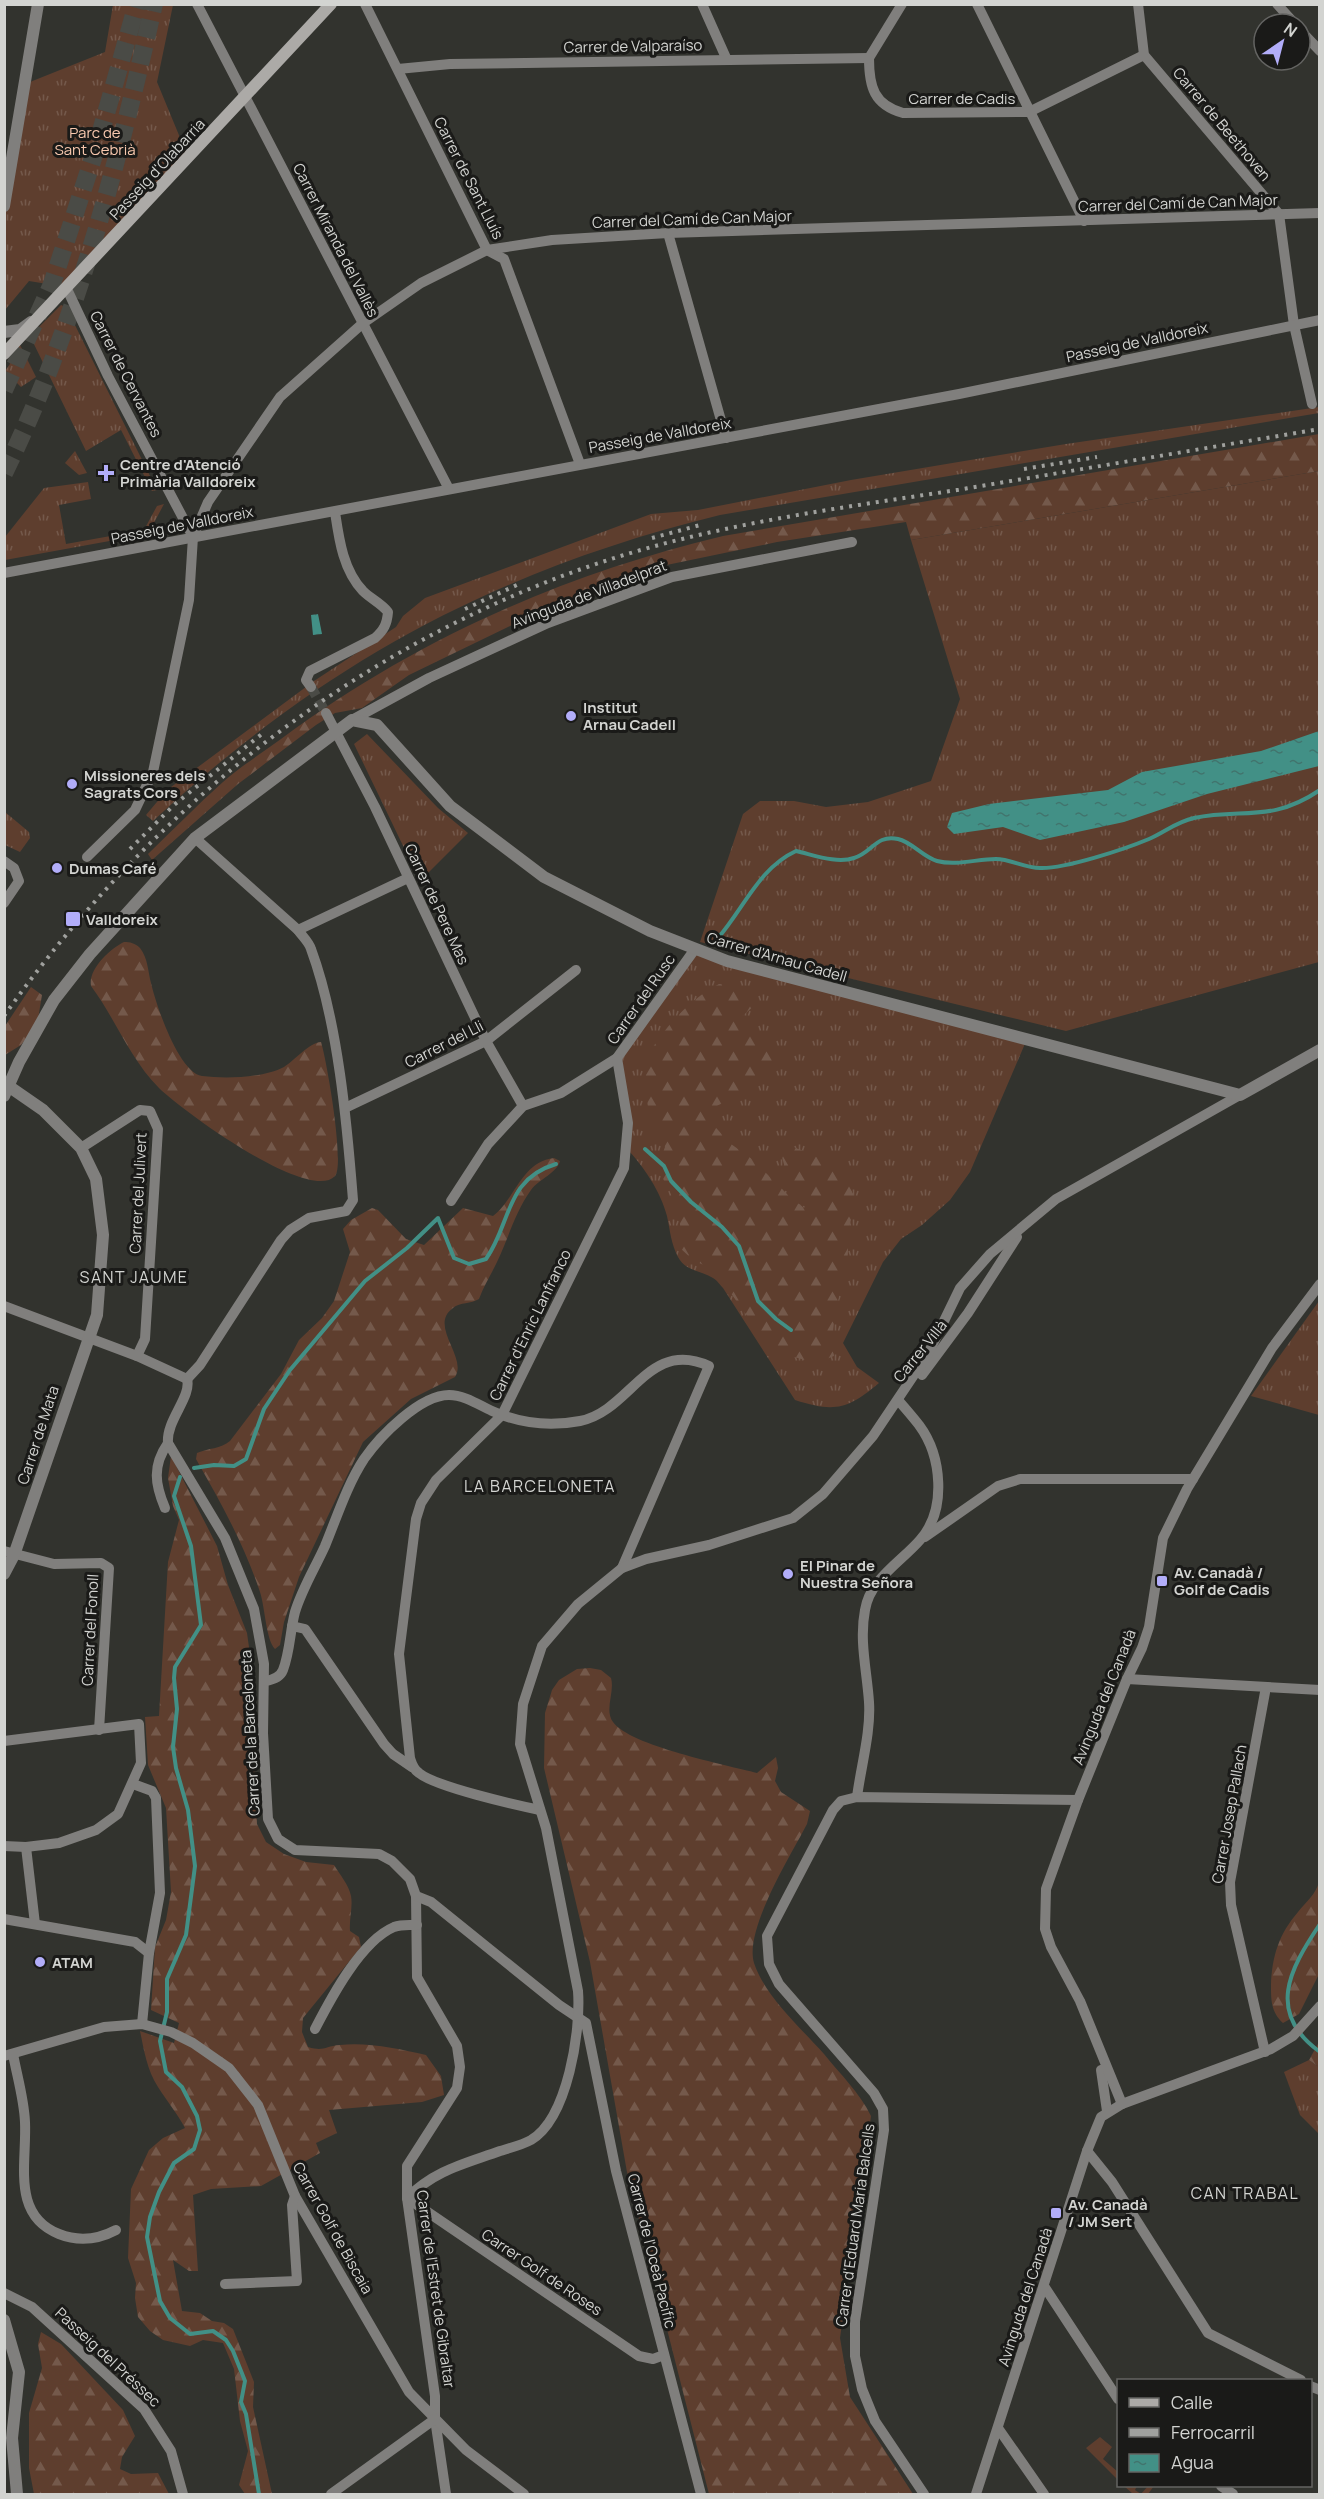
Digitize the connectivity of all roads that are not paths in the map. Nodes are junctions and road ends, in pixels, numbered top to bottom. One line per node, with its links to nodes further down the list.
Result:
1 (38, 4): 15 (street)
2 (197, 4): 13 (street, Carrer Miranda del Vallès)
3 (331, 4): 13 (main road, Passeig d'Olabarria)
4 (365, 4): 12 (street, Carrer de Sant Lluís)
5 (702, 4): 11 (street)
6 (902, 4): 10 (street)
7 (977, 4): 14 (street)
8 (1138, 4): 9 (street)
9 (1144, 55): 14 (street, Carrer de Cadis); 18 (street, Carrer de Beethoven)
10 (869, 58): 11 (street, Carrer de Valparaíso); 14 (street, Carrer de Cadis)
11 (727, 60): 12 (street, Carrer de Valparaíso)
12 (398, 69): 21 (street, Carrer de Sant Lluís)
13 (246, 96): 22 (main road, Passeig d'Olabarria); 25 (street, Carrer Miranda del Vallès)
14 (1029, 112): 19 (street)
15 (10, 142): 16 (street)
16 (4, 206)
17 (1320, 213): 18 (street, Carrer del Camí de Can Major)
18 (1279, 214): 19 (street, Carrer del Camí de Can Major); 26 (street)
19 (1084, 221): 20 (street, Carrer del Camí de Can Major)
20 (668, 233): 21 (street, Carrer del Camí de Can Major); 30 (street)
21 (487, 250): 25 (street, Carrer del Camí de Can Major); 31 (street, Carrer de Sant Lluís)
22 (66, 287): 23 (main road, Passeig d'Olabarria); 34 (street, Carrer de Cervantes)
23 (40, 316): 27 (street); 28 (main road, Passeig d'Olabarria)
24 (1320, 320): 26 (street, Passeig de Valldoreix)
25 (362, 324): 32 (street, Carrer Miranda del Vallès); 34 (street, Carrer del Camí de Can Major)
26 (1294, 325): 29 (street); 30 (street, Passeig de Valldoreix)
27 (4, 332)
28 (4, 354)
29 (1312, 404)
30 (726, 438): 31 (street, Passeig de Valldoreix)
31 (580, 464): 32 (street, Passeig de Valldoreix)
32 (449, 489): 33 (street, Passeig de Valldoreix)
33 (335, 512): 34 (street, Passeig de Valldoreix); 37 (street)
34 (194, 537): 36 (street, Passeig de Valldoreix); 42 (street, Carrer del Camí de Can Major)
35 (852, 542): 39 (street, Avinguda de Villadelprat)
36 (4, 573)
37 (310, 687)
38 (326, 713): 40 (street, Carrer de Pere Mas)
39 (352, 720): 40 (street); 47 (street, Carrer d'Arnau Cadell)
40 (336, 729): 41 (street); 44 (street, Carrer de Pere Mas)
41 (195, 838): 46 (street); 52 (street)
42 (87, 857)
43 (4, 861): 45 (street)
44 (408, 878): 46 (street); 49 (street, Carrer de Pere Mas)
45 (4, 903)
46 (298, 930): 55 (street)
47 (695, 949): 51 (street, Carrer del Rusc); 53 (street, Carrer d'Arnau Cadell)
48 (576, 970): 49 (street, Carrer del Lli)
49 (486, 1041): 54 (street, Carrer de Pere Mas); 55 (street, Carrer del Lli)
50 (1320, 1050): 53 (street, Carrer Villà)
51 (617, 1058): 54 (street, Carrer del Rusc); 65 (street, Carrer d'Enric Lanfranco)
52 (6, 1088): 56 (street, Carrer de Mata)
53 (1239, 1095): 58 (street, Carrer Villà)
54 (523, 1106): 57 (street, Carrer del Rusc)
55 (345, 1108): 63 (street)
56 (81, 1148): 61 (street, Carrer de Mata); 62 (street, Carrer del Julivert)
57 (450, 1201)
58 (1037, 1214): 64 (street, Carrer Villà); 64 (street, Carrer Villà)
59 (1320, 1284): 67 (street, Avinguda del Canadà)
60 (4, 1306): 61 (street)
61 (87, 1339): 62 (street); 70 (street, Carrer de Mata)
62 (137, 1356): 63 (street)
63 (187, 1379): 66 (street)
64 (898, 1400): 69 (street); 71 (street)
65 (502, 1415): 71 (street); 73 (street); 80 (street, Carrer d'Enric Lanfranco)
66 (168, 1443): 68 (street); 75 (street, Carrer de la Barceloneta)
67 (1192, 1479): 69 (street); 74 (street, Avinguda del Canadà)
68 (165, 1508)
69 (921, 1539): 82 (street)
70 (9, 1553): 72 (street, Carrer de Mata); 78 (street, Carrer del Fonoll)
71 (622, 1568): 84 (street)
72 (4, 1574)
73 (291, 1626): 75 (street); 80 (street)
74 (1127, 1679): 76 (street); 83 (street, Avinguda del Canadà)
75 (265, 1681): 87 (street, Carrer de la Barceloneta)
76 (1266, 1687): 77 (street); 97 (street, Carrer Josep Pallach)
77 (1320, 1690)
78 (99, 1730): 79 (street); 81 (street)
79 (4, 1741)
80 (412, 1767): 84 (street)
81 (133, 1784): 86 (street); 91 (street)
82 (857, 1797): 83 (street); 120 (street, Carrer d'Eduard Maria Balcells)
83 (1078, 1800): 92 (street, Avinguda del Canadà)
84 (540, 1810): 94 (street)
85 (4, 1846): 86 (street)
86 (26, 1848): 89 (street)
87 (416, 1896): 90 (street, Carrer de l'Estret de Gibraltar); 94 (street)
88 (4, 1919): 89 (street)
89 (35, 1924): 91 (street)
90 (417, 1925): 96 (street); 103 (street, Carrer de l'Estret de Gibraltar)
91 (149, 1953): 95 (street)
92 (1064, 1977): 99 (street, Avinguda del Canadà); 100 (street, Avinguda del Canadà)
93 (1320, 2006): 97 (street)
94 (579, 2016): 103 (street); 109 (street, Carrer de l'Oceà Pacífic)
95 (142, 2024): 98 (street, Carrer Golf de Biscaia); 102 (street, Carrer Golf de Biscaia)
96 (315, 2029)
97 (1265, 2052): 99 (street)
98 (9, 2055): 104 (street)
99 (1122, 2104): 100 (street)
100 (1107, 2111): 101 (street, Avinguda del Canadà)
101 (1087, 2151): 106 (street, Avinguda del Canadà); 110 (street)
102 (295, 2196): 105 (street); 112 (street, Carrer Golf de Biscaia)
103 (407, 2198): 109 (street, Carrer Golf de Roses); 112 (street, Carrer de l'Estret de Gibraltar)
104 (116, 2230)
105 (225, 2284)
106 (1044, 2286): 111 (street); 113 (street, Avinguda del Canadà)
107 (4, 2292): 115 (street, Passeig del Préssec)
108 (4, 2320): 114 (street)
109 (664, 2355): 119 (street, Carrer de l'Oceà Pacífic)
110 (1299, 2379)
111 (1117, 2396)
112 (435, 2419): 116 (street); 117 (street, Carrer de l'Estret de Gibraltar); 118 (street, Carrer Golf de Biscaia)
113 (998, 2428): 121 (street, Avinguda del Canadà); 122 (street)
114 (17, 2494)
115 (183, 2494)
116 (330, 2494)
117 (446, 2494)
118 (524, 2494)
119 (701, 2494)
120 (924, 2494)
121 (976, 2494)
122 (1044, 2494)

